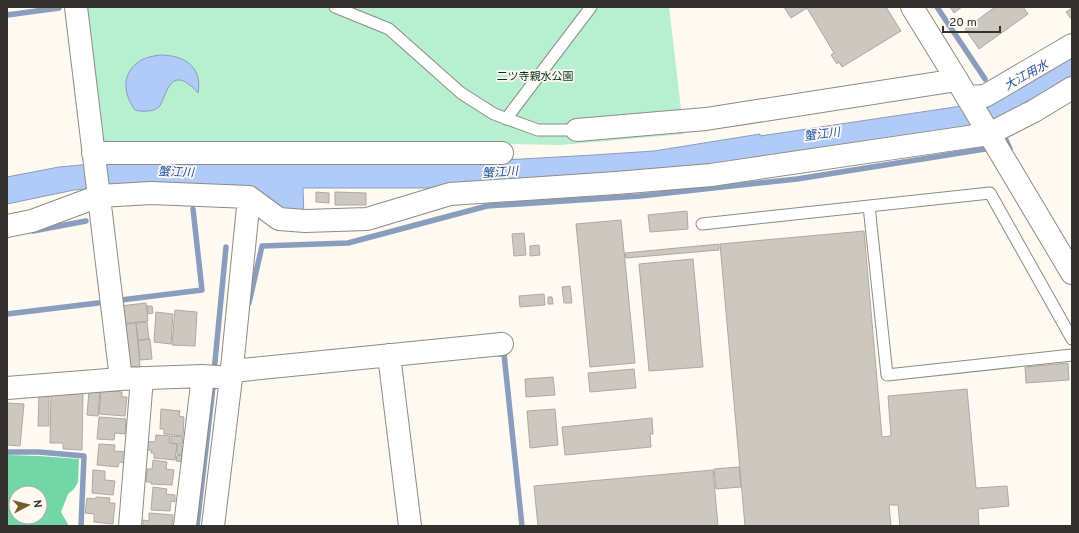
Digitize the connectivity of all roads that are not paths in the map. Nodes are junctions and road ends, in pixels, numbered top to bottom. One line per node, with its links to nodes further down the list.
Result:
1 (76, 7): 11 (street)
2 (334, 7): 8 (lane)
3 (591, 7): 8 (lane)
4 (912, 7): 7 (street)
5 (1072, 45): 7 (street)
6 (1072, 88): 10 (street)
7 (965, 93): 9 (street); 10 (street)
8 (506, 119): 9 (lane)
9 (577, 130)
10 (989, 134): 14 (street); 18 (street)
11 (94, 153): 12 (street); 13 (street)
12 (502, 153)
13 (99, 196): 14 (street); 17 (street); 24 (street)
14 (249, 197): 23 (street)
15 (869, 206): 16 (lane); 19 (lane); 21 (lane)
16 (702, 224)
17 (7, 226)
18 (1072, 273)
19 (1072, 339)
20 (502, 344): 22 (street)
21 (1072, 355)
22 (389, 356): 23 (street); 29 (street)
23 (219, 376): 24 (street); 27 (street); 28 (street)
24 (131, 379): 25 (street); 26 (street)
25 (7, 388)
26 (130, 526)
27 (185, 526)
28 (213, 526)
29 (410, 526)

